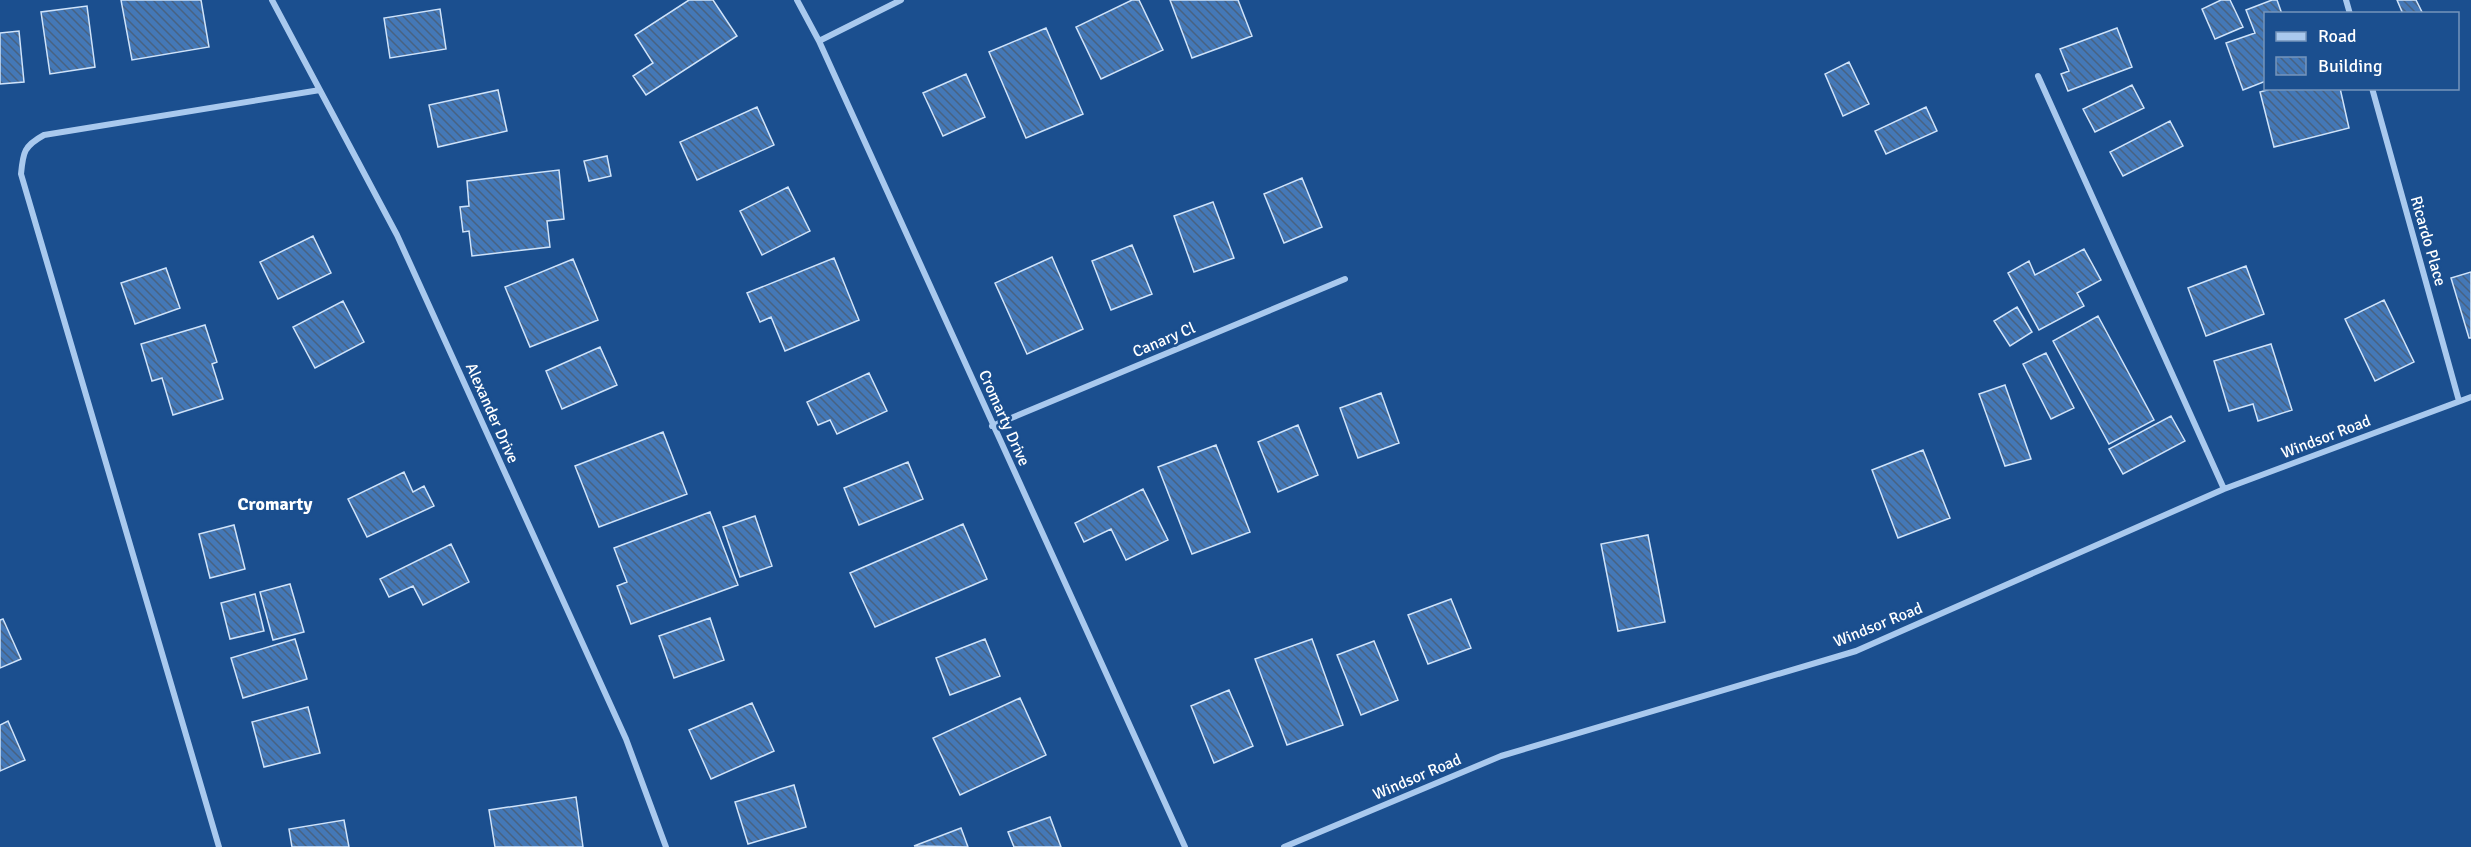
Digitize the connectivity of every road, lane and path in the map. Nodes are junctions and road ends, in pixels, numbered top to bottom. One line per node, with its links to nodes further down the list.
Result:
1 (272, 0): 6 (street, Alexander Drive)
2 (797, 0): 4 (street, Cromarty Drive)
3 (902, 0): 4 (street)
4 (819, 41): 11 (street, Cromarty Drive)
5 (2038, 76): 12 (street)
6 (320, 90): 13 (street); 14 (street, Alexander Drive)
7 (2373, 90): 10 (street, Ricardo Place)
8 (1345, 279): 11 (street, Canary Cl)
9 (2471, 397): 10 (street, Windsor Road)
10 (2459, 401): 12 (street, Windsor Road)
11 (992, 426): 15 (street, Cromarty Drive)
12 (2224, 489): 16 (street, Windsor Road)
13 (219, 847)
14 (666, 847)
15 (1185, 847)
16 (1284, 847)

